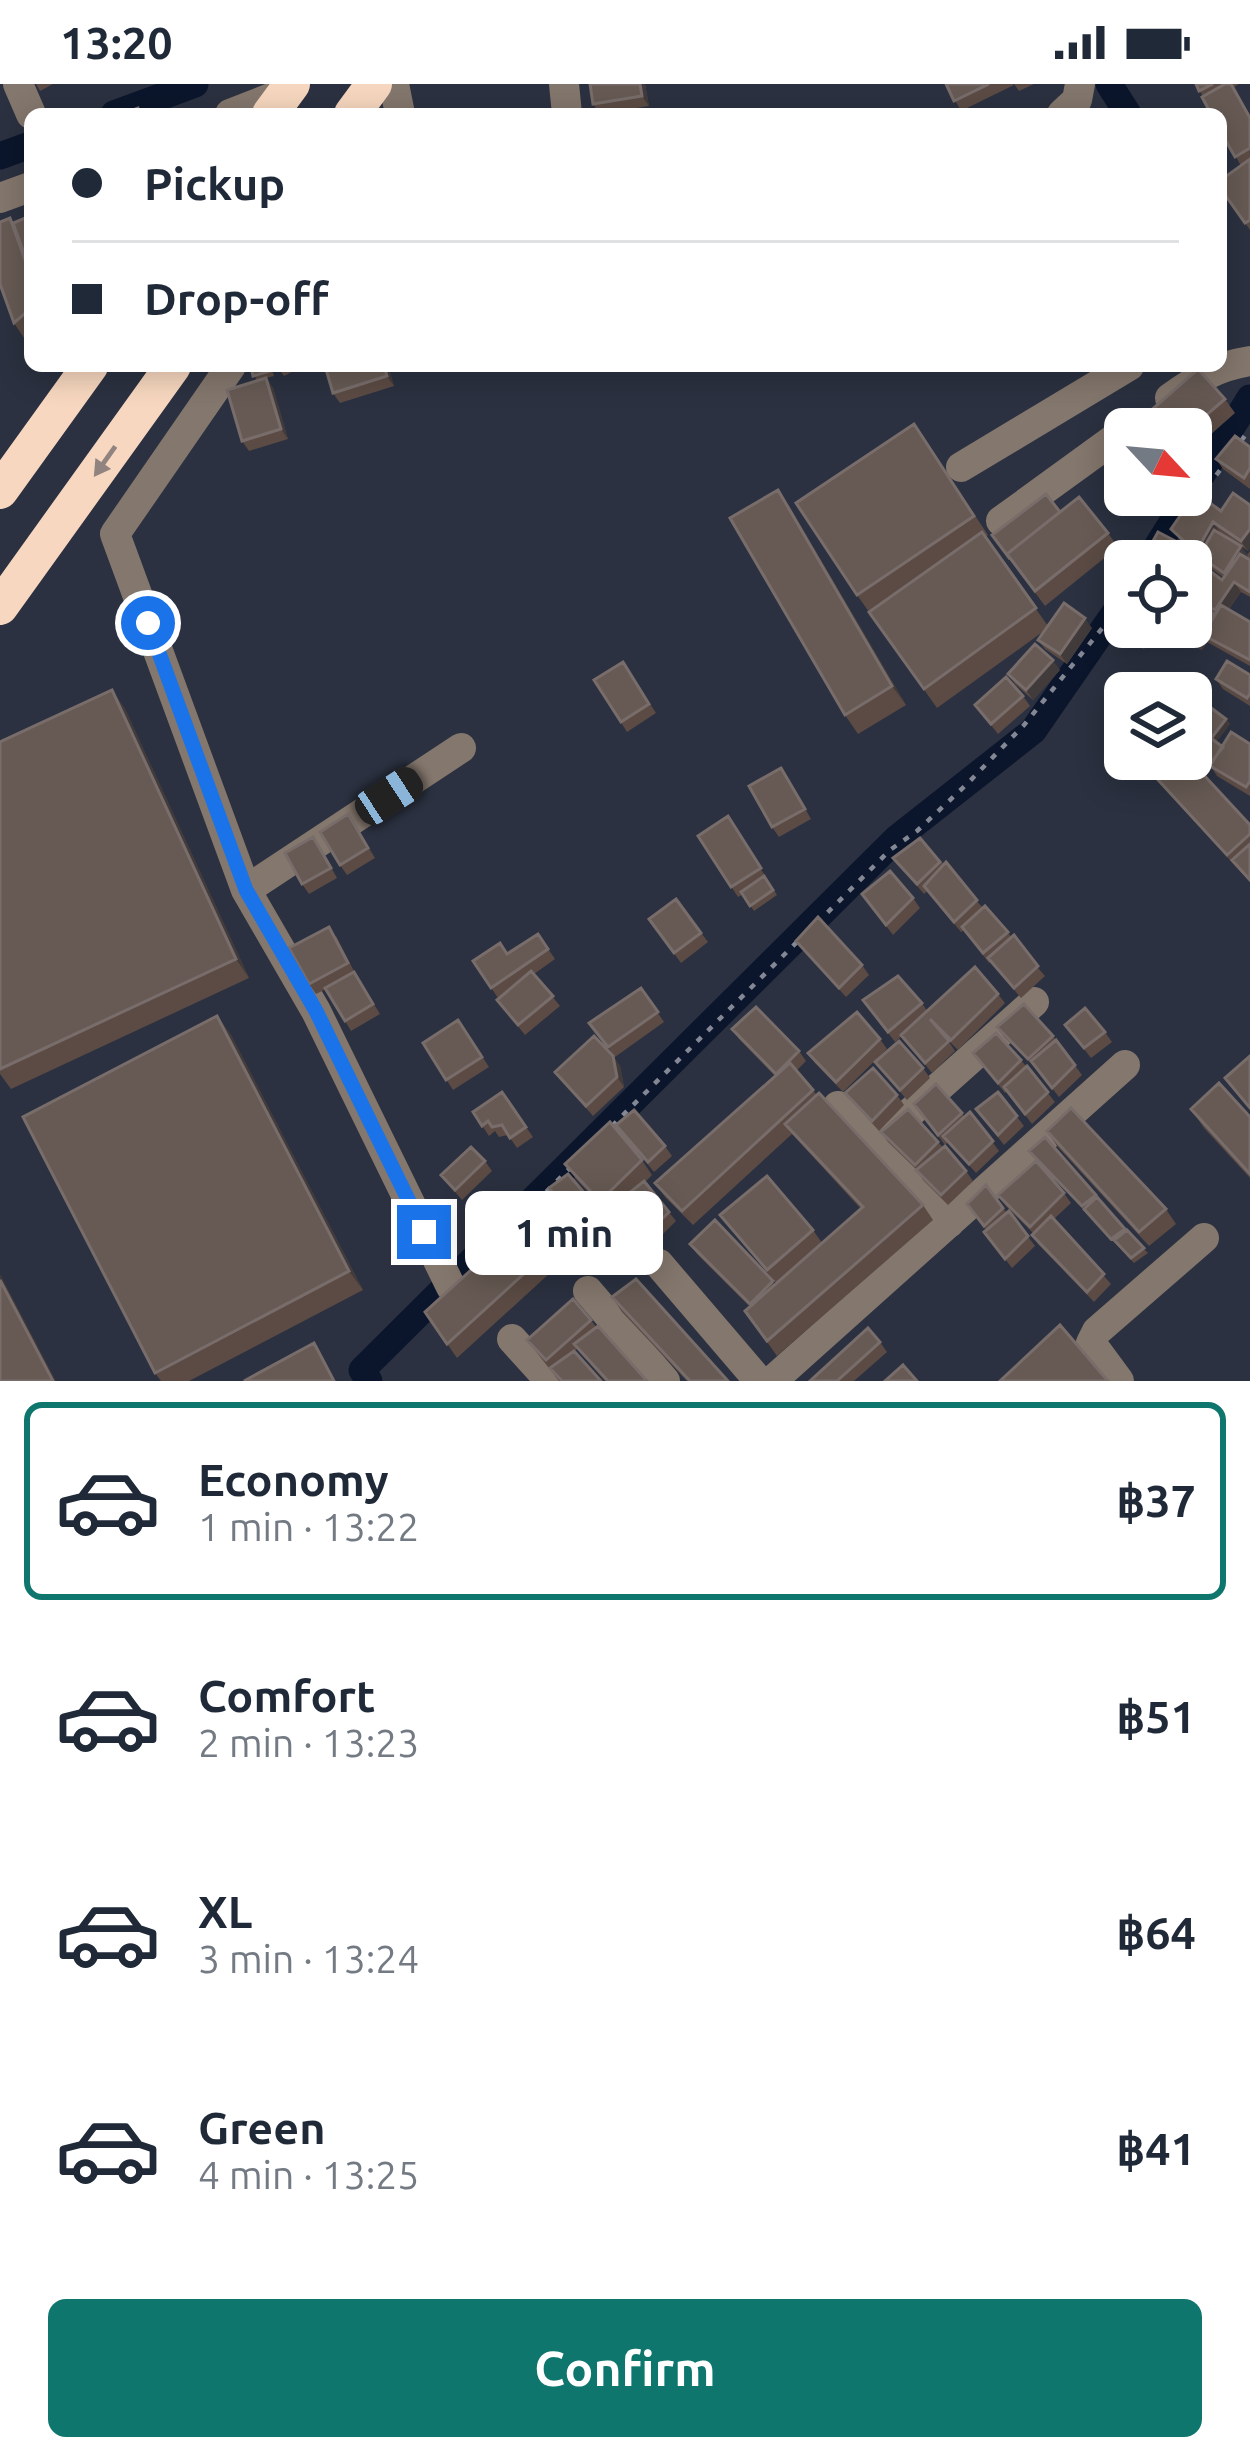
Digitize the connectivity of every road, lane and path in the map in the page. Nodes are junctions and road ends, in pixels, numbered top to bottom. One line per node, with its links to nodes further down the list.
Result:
1 (305, 84): 2 (street)
2 (245, 108)
3 (85, 372): 15 (highway)
4 (169, 372): 17 (highway, one-way to 17)
5 (227, 372): 20 (street)
6 (1119, 372): 13 (street)
7 (1209, 372): 8 (street)
8 (1157, 408)
9 (1250, 430): 10 (path)
10 (1239, 444)
11 (1104, 446): 16 (street)
12 (1228, 459): 14 (path)
13 (961, 467)
14 (1212, 480)
15 (0, 491)
16 (1000, 521)
17 (0, 608)
18 (1104, 626): 24 (path)
19 (461, 748): 20 (street)
20 (246, 890): 30 (street)
21 (1034, 1002): 25 (street)
22 (1125, 1065): 27 (street)
23 (838, 1106): 25 (street)
24 (603, 1136)
25 (874, 1145): 27 (street)
26 (569, 1169): 30 (path)
27 (949, 1223): 36 (street)
28 (1204, 1238): 37 (street)
29 (659, 1264): 35 (street)
30 (451, 1287)
31 (588, 1291): 34 (street)
32 (512, 1339): 33 (street)
33 (550, 1381)
34 (665, 1381)
35 (759, 1381)
36 (772, 1381)
37 (1119, 1381)

